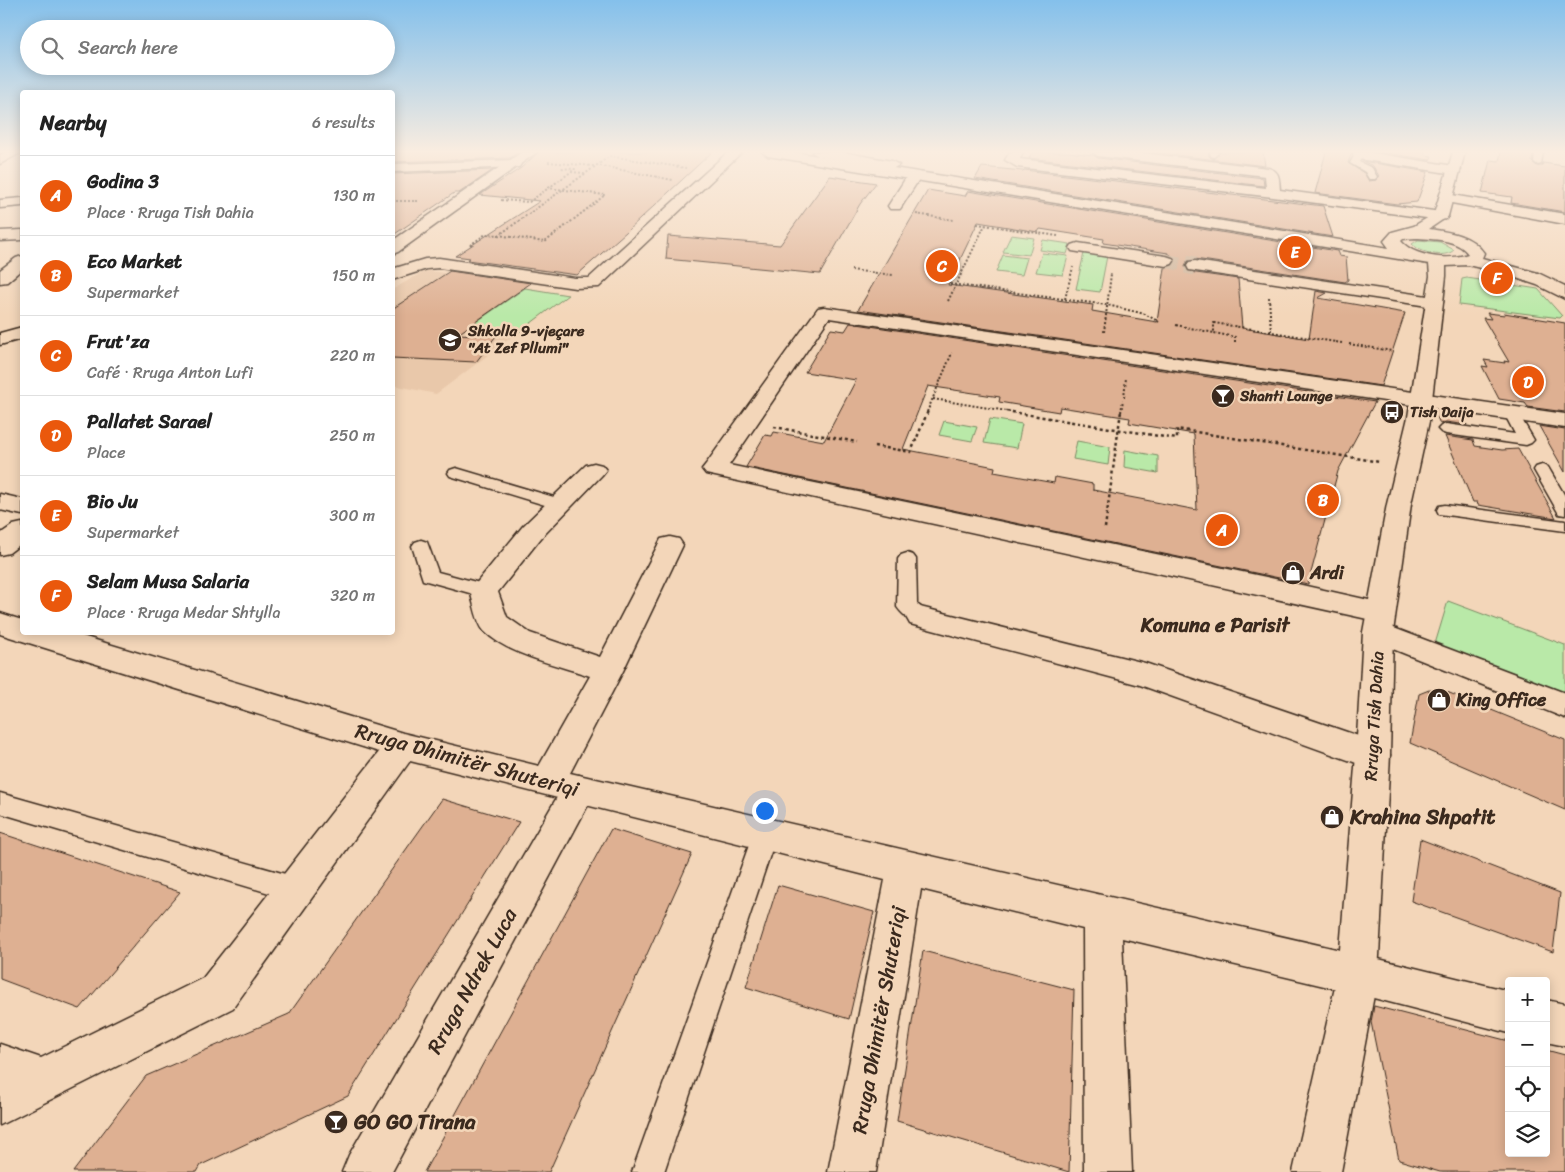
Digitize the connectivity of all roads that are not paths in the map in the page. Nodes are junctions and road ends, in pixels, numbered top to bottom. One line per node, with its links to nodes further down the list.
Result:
1 (453, 207): 13 (street)
2 (677, 207): 20 (street)
3 (1115, 207): 12 (street)
4 (1374, 207): 7 (street)
5 (1444, 207): 7 (street)
6 (1495, 207): 8 (street)
7 (1442, 216): 9 (street); 15 (street)
8 (1565, 219)
9 (1402, 234): 12 (street); 15 (street); 15 (street)
10 (20, 235): 11 (street)
11 (0, 236)
12 (1307, 238): 15 (street)
13 (395, 247)
14 (1078, 248): 17 (street)
15 (1442, 254): 16 (street); 16 (street); 24 (street, Rruga Tish Dahia)
16 (1473, 257): 21 (street); 23 (street)
17 (1166, 261)
18 (20, 263): 22 (street)
19 (1195, 266): 24 (street)
20 (395, 274)
21 (1565, 275)
22 (0, 281)
23 (1565, 294)
24 (1434, 302): 27 (street, Rruga Tish Dahia)
25 (20, 334): 26 (street)
26 (0, 339)
27 (1421, 400): 28 (street); 47 (street, Rruga Tish Dahia); 47 (street)
28 (1511, 413): 29 (street); 30 (lane)
29 (1565, 421)
30 (1446, 429)
31 (594, 470): 35 (street)
32 (1542, 470): 38 (lane)
33 (456, 473): 35 (lane)
34 (0, 502): 36 (street)
35 (558, 504): 45 (street)
36 (20, 507)
37 (1445, 510): 39 (lane)
38 (1565, 510)
39 (1565, 526)
40 (20, 532): 43 (street)
41 (670, 545): 51 (street, Rruga Ndrek Luca)
42 (421, 546): 45 (lane)
43 (0, 547)
44 (907, 559): 46 (lane)
45 (484, 591): 51 (street)
46 (920, 617): 54 (street)
47 (1380, 622): 52 (street); 54 (street, Rruga Tish Dahia)
48 (0, 623): 49 (street)
49 (20, 629)
50 (42, 635): 53 (street, Rruga Dhimitër Shuteriqi)
51 (608, 671): 55 (street, Rruga Ndrek Luca)
52 (1565, 706)
53 (403, 746): 55 (street, Rruga Dhimitër Shuteriqi); 59 (street)
54 (1372, 755): 61 (street, Rruga Tish Dahia)
55 (563, 786): 57 (street, Rruga Dhimitër Shuteriqi); 68 (street, Rruga Ndrek Luca)
56 (0, 803): 59 (lane)
57 (765, 834): 58 (street, Rruga Dhimitër Shuteriqi); 69 (lane)
58 (906, 868): 60 (street, Rruga Dhimitër Shuteriqi); 70 (street, Rruga Dhimitër Shuteriqi)
59 (296, 889): 66 (street)
60 (1102, 915): 61 (street, Rruga Dhimitër Shuteriqi); 71 (street)
61 (1358, 974): 62 (street, Rruga Dhimitër Shuteriqi); 72 (street, Rruga Tish Dahia)
62 (1505, 1011)
63 (1550, 1022): 64 (street)
64 (1565, 1025)
65 (0, 1066): 66 (street)
66 (43, 1081): 67 (street)
67 (0, 1102)
68 (366, 1172)
69 (648, 1172)
70 (852, 1172)
71 (1108, 1172)
72 (1317, 1172)

